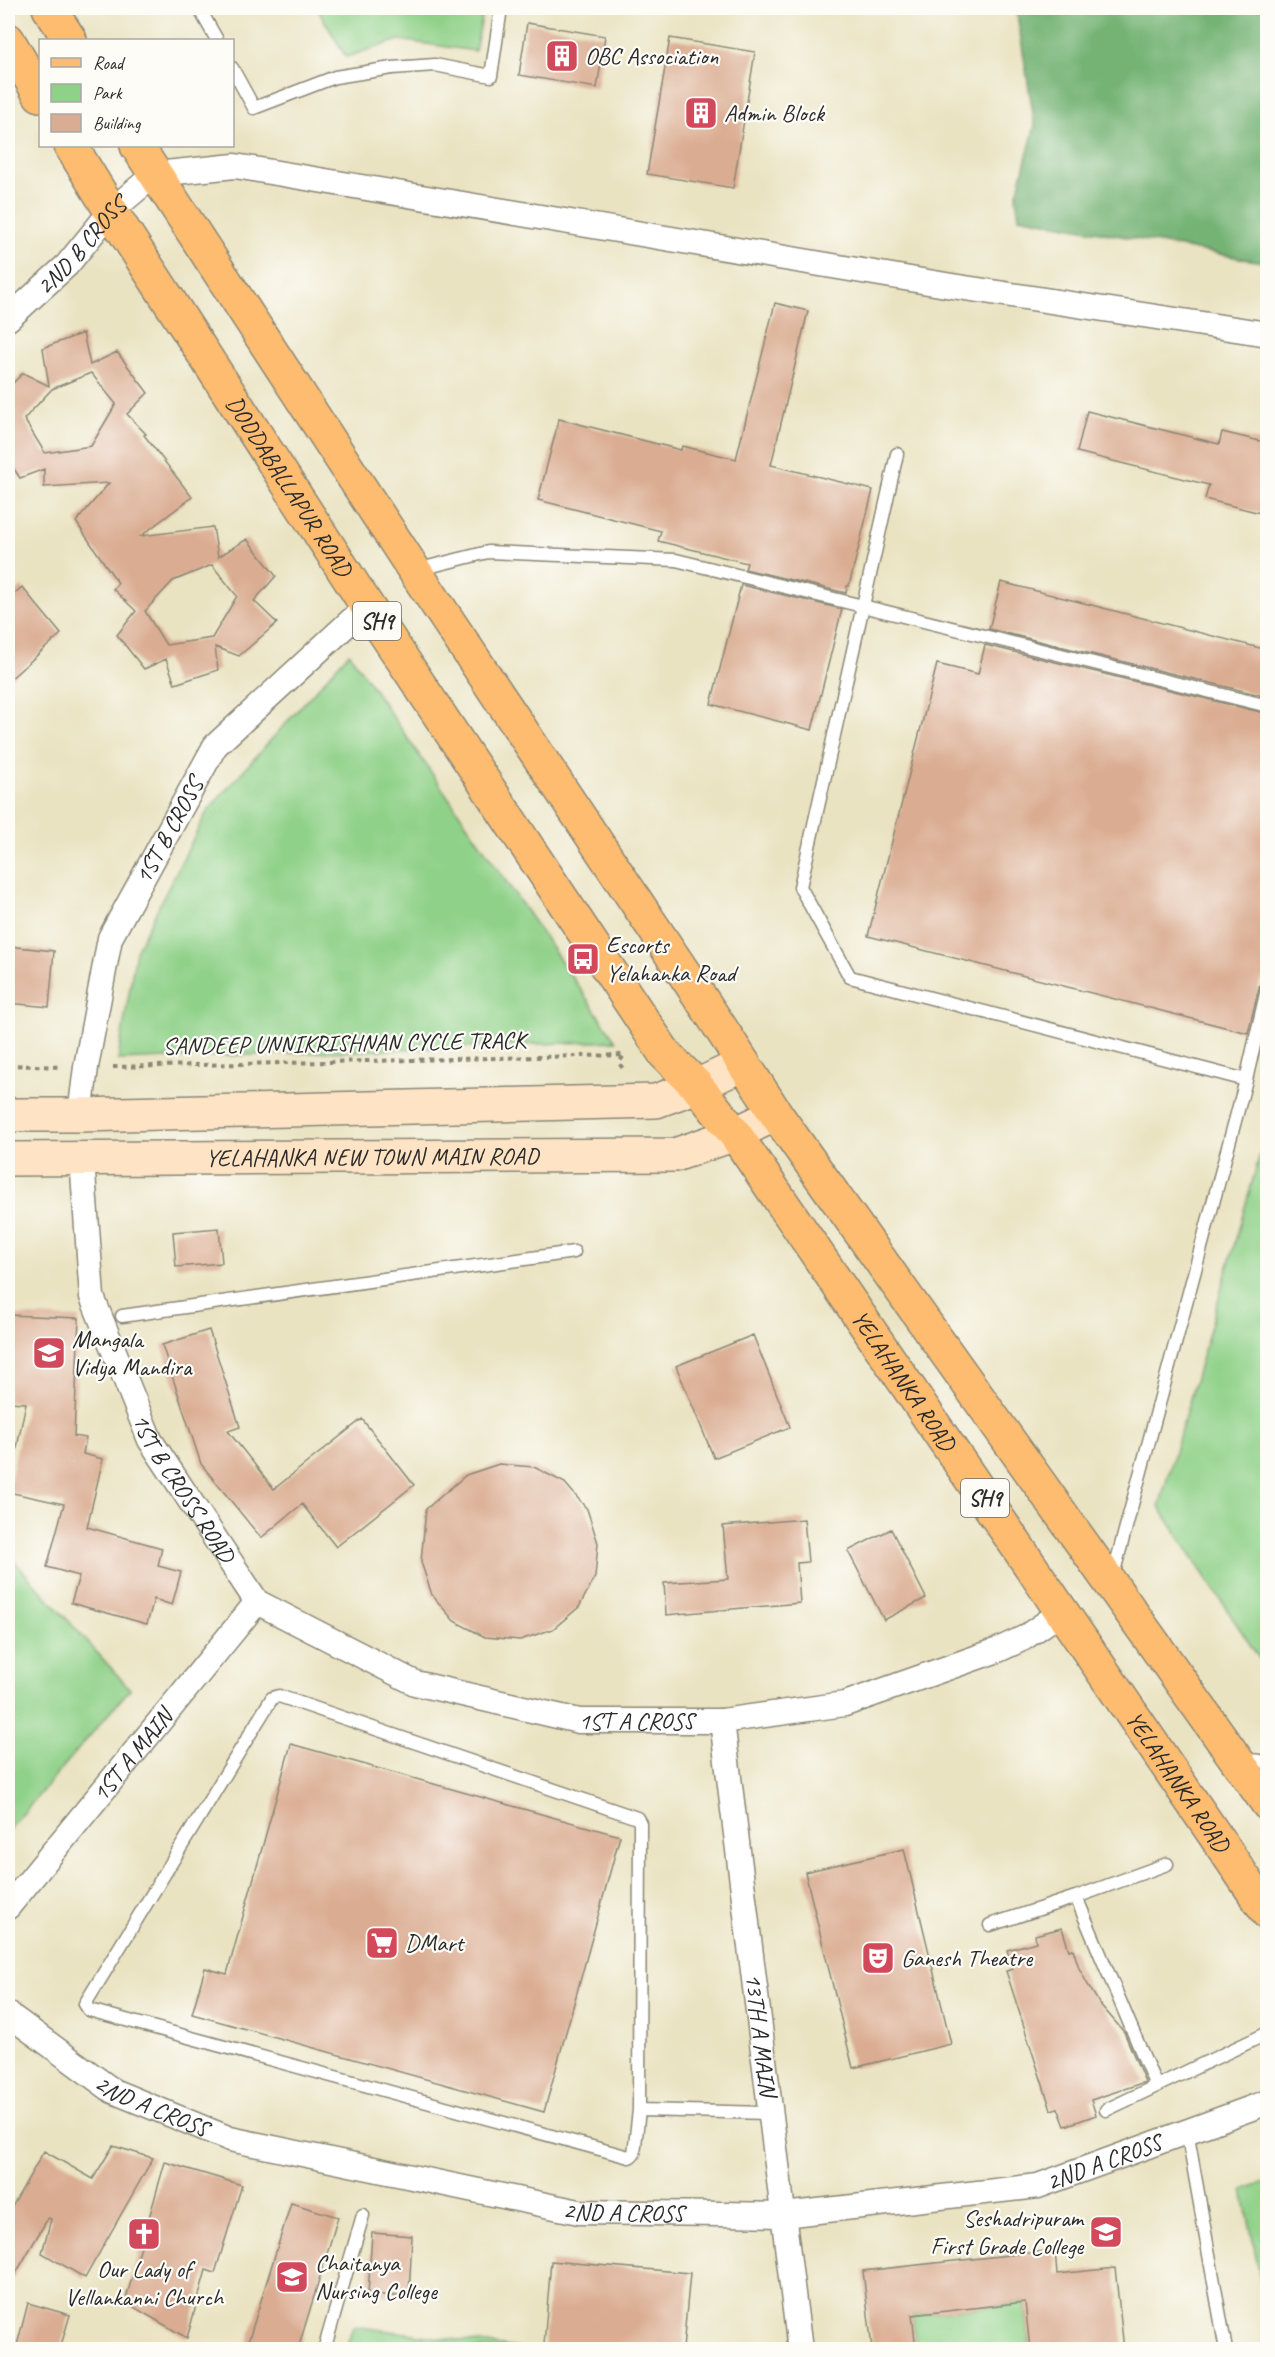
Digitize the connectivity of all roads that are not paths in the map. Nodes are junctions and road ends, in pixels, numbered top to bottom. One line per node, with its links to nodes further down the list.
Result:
1 (49, 8): 4 (main road)
2 (199, 8): 5 (lane)
3 (501, 8): 7 (lane)
4 (69, 39)
5 (216, 39)
6 (8, 40): 8 (main road)
7 (234, 72)
8 (39, 93)
9 (72, 147): 12 (main road, DODDABALLAPUR ROAD / SH9)
10 (138, 147): 11 (main road, SH9)
11 (155, 174): 12 (street, 2ND B CROSS); 14 (street); 16 (main road, SH9)
12 (111, 211): 13 (street, 2ND B CROSS); 18 (main road, DODDABALLAPUR ROAD / SH9)
13 (8, 319)
14 (1268, 334)
15 (897, 454): 17 (lane)
16 (414, 570): 17 (lane); 21 (main road, SH9)
17 (863, 605): 19 (lane); 22 (lane)
18 (366, 606): 23 (main road, DODDABALLAPUR ROAD / SH9); 26 (street, 1ST B CROSS)
19 (1268, 706)
20 (1268, 986): 22 (lane)
21 (743, 1064): 23 (main road, YELAHANKA NEW TOWN MAIN ROAD); 24 (main road, YELAHANKA ROAD / SH9)
22 (1246, 1080): 32 (lane)
23 (697, 1086): 26 (main road, YELAHANKA NEW TOWN MAIN ROAD); 27 (main road, YELAHANKA ROAD / SH9)
24 (776, 1114): 27 (main road, YELAHANKA NEW TOWN MAIN ROAD); 32 (main road, YELAHANKA ROAD / SH9)
25 (8, 1115): 26 (main road, YELAHANKA NEW TOWN MAIN ROAD)
26 (80, 1115)
27 (735, 1134): 28 (main road, YELAHANKA NEW TOWN MAIN ROAD); 34 (main road, YELAHANKA ROAD / SH9)
28 (82, 1158): 29 (main road, YELAHANKA NEW TOWN MAIN ROAD); 33 (street, 1ST B CROSS ROAD)
29 (8, 1160)
30 (574, 1252): 31 (lane)
31 (122, 1316)
32 (1110, 1586): 36 (main road, YELAHANKA ROAD / SH9)
33 (257, 1602): 35 (street, 1ST A CROSS); 41 (street, 1ST A MAIN)
34 (1063, 1611): 35 (street, 1ST A CROSS); 42 (main road, YELAHANKA ROAD / SH9)
35 (722, 1721): 50 (street, 13TH A MAIN)
36 (1233, 1758): 37 (lane); 38 (main road, YELAHANKA ROAD / SH9)
37 (1268, 1762)
38 (1268, 1804)
39 (1167, 1864): 40 (lane)
40 (1076, 1897): 43 (lane); 46 (lane)
41 (8, 1907)
42 (1268, 1913)
43 (990, 1925)
44 (8, 2014): 53 (street, 2ND A CROSS)
45 (1268, 2033): 46 (lane)
46 (1156, 2086): 49 (lane)
47 (1268, 2102): 51 (street, 2ND A CROSS)
48 (639, 2110): 48 (lane); 50 (lane)
49 (1106, 2110)
50 (770, 2113): 53 (street, 13TH A MAIN)
51 (1187, 2131): 53 (street, 2ND A CROSS); 56 (lane)
52 (363, 2215): 54 (lane)
53 (783, 2215): 55 (street, 13TH A MAIN)
54 (324, 2349)
55 (800, 2349)
56 (1226, 2349)

